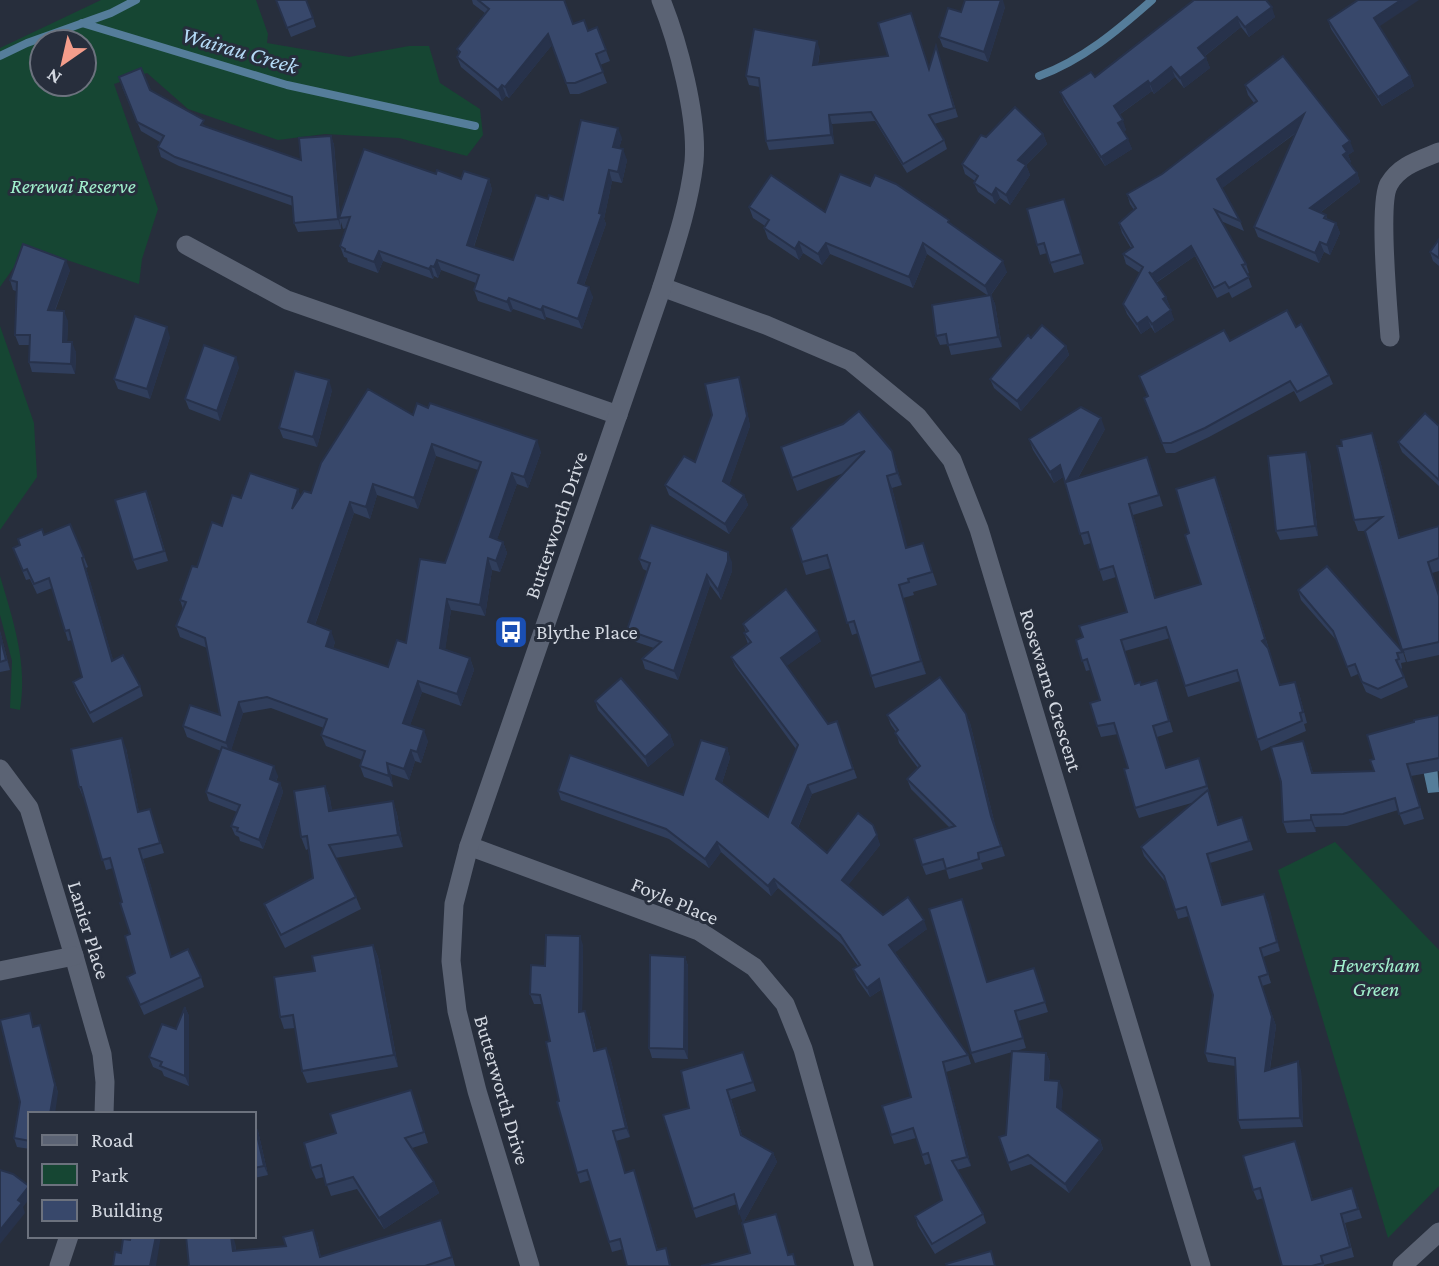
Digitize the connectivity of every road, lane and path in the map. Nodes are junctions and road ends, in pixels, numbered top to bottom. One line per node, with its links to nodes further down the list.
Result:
1 (661, 0): 4 (street, Butterworth Drive)
2 (1439, 152): 5 (street)
3 (186, 245): 6 (street)
4 (662, 287): 6 (street, Butterworth Drive); 17 (street, Rosewarne Crescent)
5 (1390, 337)
6 (618, 415): 8 (street, Butterworth Drive)
7 (0, 769): 9 (street, Lanier Place)
8 (470, 846): 15 (street, Butterworth Drive); 16 (street, Foyle Place)
9 (74, 956): 10 (street); 11 (street, Lanier Place)
10 (0, 971)
11 (104, 1112)
12 (1439, 1232): 18 (street)
13 (68, 1238): 14 (street)
14 (59, 1266)
15 (530, 1266)
16 (864, 1266)
17 (1201, 1266)
18 (1402, 1266)

